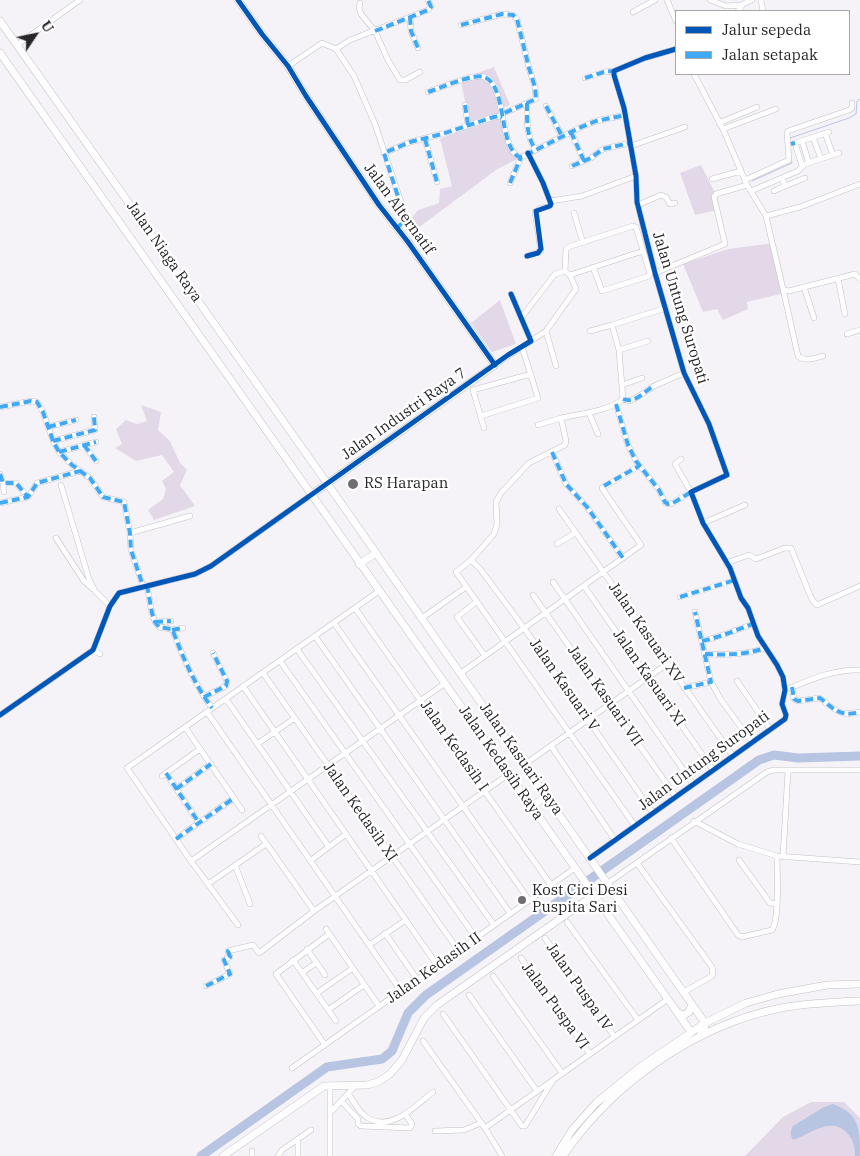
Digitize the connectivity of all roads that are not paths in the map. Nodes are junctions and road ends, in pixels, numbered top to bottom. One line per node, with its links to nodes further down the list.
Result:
1 (80, 0): 17 (street)
2 (238, 0): 23 (main road, Jalan Alternatif)
3 (428, 0): 12 (street)
4 (655, 0): 11 (street)
5 (667, 0): 13 (street)
6 (710, 0): 9 (street)
7 (752, 0): 9 (street)
8 (360, 3): 16 (street)
9 (741, 5): 10 (street)
10 (738, 10)
11 (633, 12)
12 (410, 17): 16 (street); 18 (street)
13 (675, 19)
14 (0, 21): 17 (main road, Jalan Niaga Raya)
15 (461, 24): 29 (street)
16 (375, 31): 19 (street); 25 (street)
17 (17, 45): 128 (main road, Jalan Niaga Raya)
18 (418, 48)
19 (336, 49): 23 (street); 48 (street, Jalan Alternatif)
20 (675, 49): 24 (street)
21 (0, 53): 22 (main road, Jalan Niaga Raya)
22 (3, 62): 132 (main road, Jalan Niaga Raya)
23 (288, 66): 73 (main road, Jalan Alternatif)
24 (614, 71): 27 (street); 35 (street, Jalan Untung Suropati)
25 (420, 72)
26 (695, 75): 37 (street)
27 (586, 78)
28 (428, 92): 36 (street)
29 (527, 103): 36 (street, Jalan Alternatif); 47 (street)
30 (852, 103): 63 (street)
31 (465, 105): 38 (street)
32 (546, 106): 42 (street)
33 (757, 107): 37 (street)
34 (776, 109): 40 (street)
35 (626, 115): 41 (street); 46 (street, Jalan Untung Suropati)
36 (502, 116): 38 (street, Jalan Alternatif); 50 (street)
37 (719, 122): 40 (street)
38 (468, 125): 44 (street, Jalan Alternatif)
39 (685, 127): 46 (street)
40 (723, 129): 56 (street)
41 (570, 132): 42 (street); 52 (street)
42 (562, 136): 47 (street)
43 (813, 137): 45 (street); 51 (street); 51 (street)
44 (425, 139): 48 (street, Jalan Alternatif); 61 (street)
45 (802, 141): 53 (street); 55 (street)
46 (631, 145): 52 (street); 57 (street, Jalan Untung Suropati)
47 (535, 149): 49 (street)
48 (384, 153): 73 (street)
49 (528, 153): 50 (street); 68 (street)
50 (521, 157): 62 (street)
51 (821, 159): 53 (street)
52 (584, 161): 54 (street)
53 (809, 163): 55 (street)
54 (572, 166)
55 (802, 166): 58 (street)
56 (741, 171): 60 (street); 63 (street)
57 (636, 176): 68 (street); 70 (street, Jalan Untung Suropati)
58 (782, 178): 65 (street); 66 (street)
59 (805, 178): 65 (street)
60 (712, 179)
61 (437, 182)
62 (510, 183)
63 (746, 183): 66 (street); 79 (street)
64 (860, 184): 72 (street)
65 (785, 186): 67 (street)
66 (751, 191): 72 (street)
67 (774, 191)
68 (550, 201): 76 (street)
69 (675, 203): 70 (street)
70 (638, 205): 79 (street, Jalan Untung Suropati)
71 (574, 213): 74 (street)
72 (766, 216): 83 (street)
73 (397, 228): 99 (main road, Jalan Alternatif)
74 (583, 243): 75 (street); 78 (street)
75 (643, 251): 77 (street); 77 (street)
76 (527, 256)
77 (593, 267): 78 (street)
78 (568, 273): 87 (street); 91 (street)
79 (655, 273): 85 (street, Jalan Untung Suropati)
80 (859, 277): 81 (street)
81 (838, 279): 82 (street); 86 (street)
82 (804, 288): 83 (street); 88 (street)
83 (783, 289): 98 (street)
84 (511, 294): 87 (street)
85 (666, 308): 89 (street); 101 (street, Jalan Untung Suropati)
86 (846, 314)
87 (521, 318): 95 (street)
88 (814, 318)
89 (612, 325): 92 (street); 97 (street)
90 (860, 330): 93 (street)
91 (546, 331): 95 (street); 100 (street)
92 (590, 331)
93 (847, 334)
94 (648, 340): 97 (street)
95 (531, 341): 96 (street)
96 (522, 347): 99 (street); 102 (street)
97 (619, 350): 104 (street)
98 (823, 356)
99 (495, 365): 128 (main road, Jalan Industri Raya 7)
100 (556, 366)
101 (684, 373): 105 (street); 131 (street, Jalan Untung Suropati)
102 (531, 374): 109 (street); 109 (street)
103 (642, 378): 104 (street)
104 (622, 385): 105 (street)
105 (623, 399): 106 (street)
106 (616, 404): 108 (street); 124 (street)
107 (0, 407): 114 (street)
108 (589, 413): 111 (street); 116 (street)
109 (481, 416): 115 (street)
110 (94, 417): 117 (street)
111 (562, 418): 113 (street); 121 (street)
112 (76, 420): 114 (street)
113 (538, 425)
114 (48, 427): 117 (street)
115 (484, 428)
116 (598, 434)
117 (53, 441): 120 (street)
118 (96, 442): 119 (street)
119 (84, 445): 120 (street); 123 (street)
120 (59, 452): 125 (street)
121 (552, 452): 144 (street); 145 (street)
122 (682, 459): 131 (street)
123 (96, 461)
124 (639, 466): 131 (street); 144 (street)
125 (80, 471): 133 (street); 139 (street)
126 (0, 474): 127 (street)
127 (3, 483): 130 (street); 133 (street)
128 (327, 483): 132 (main road, Jalan Industri Raya 7); 143 (main road, Jalan Kasuari Raya)
129 (62, 485): 155 (street)
130 (4, 492)
131 (691, 492): 138 (street, Jalan Untung Suropati)
132 (311, 495): 147 (main road, Jalan Kedasih Raya); 151 (street)
133 (28, 497): 134 (street)
134 (0, 503)
135 (745, 505): 138 (street)
136 (559, 509): 140 (street, Jalan Kasuari XV)
137 (190, 516): 139 (street)
138 (703, 522): 146 (street, Jalan Untung Suropati)
139 (130, 532): 151 (street)
140 (576, 534): 142 (street); 148 (street, Jalan Kasuari XV)
141 (56, 538): 155 (street)
142 (557, 544)
143 (376, 553): 147 (main road); 165 (main road, Jalan Kasuari Raya)
144 (623, 558): 148 (street)
145 (471, 560): 154 (street); 171 (street, Jalan Kasuari V)
146 (726, 563): 149 (street, Jalan Untung Suropati); 153 (street)
147 (360, 564): 156 (main road, Jalan Kedasih Raya)
148 (603, 572): 152 (street); 184 (street, Jalan Kasuari XV)
149 (735, 580): 158 (street); 169 (street, Jalan Untung Suropati)
150 (553, 582): 159 (street)
151 (145, 586): 161 (street); 167 (street)
152 (584, 586): 159 (street); 188 (street, Jalan Kasuari XI)
153 (860, 586)
154 (466, 587): 160 (street); 165 (street)
155 (95, 591): 161 (street)
156 (379, 591): 162 (street); 191 (main road, Jalan Kedasih Raya)
157 (533, 595): 164 (street, Jalan Kasuari VII)
158 (680, 597)
159 (565, 599): 164 (street); 196 (street)
160 (476, 602): 175 (street); 182 (street)
161 (110, 606): 178 (street)
162 (355, 608): 168 (street); 199 (street, Jalan Kedasih I)
163 (695, 612): 174 (street)
164 (546, 613): 171 (street); 200 (street, Jalan Kasuari VII)
165 (422, 618): 187 (main road, Jalan Kasuari Raya)
166 (171, 621): 167 (street)
167 (155, 622): 172 (street)
168 (334, 623): 173 (street); 205 (street)
169 (753, 624): 174 (street); 176 (street, Jalan Untung Suropati)
170 (183, 628): 172 (street)
171 (524, 628): 175 (street); 207 (street, Jalan Kasuari V)
172 (172, 630): 197 (street)
173 (315, 636): 177 (street); 209 (street)
174 (702, 641): 181 (street)
175 (504, 642): 182 (street); 212 (street)
176 (765, 648): 181 (street); 195 (street, Jalan Untung Suropati)
177 (297, 649): 183 (street); 213 (street)
178 (93, 650): 180 (street); 204 (street)
179 (213, 653): 197 (street)
180 (100, 654)
181 (705, 654): 190 (street)
182 (485, 656): 187 (street)
183 (280, 661): 186 (street); 218 (street)
184 (667, 664): 188 (street); 194 (street, Jalan Kasuari XV)
185 (860, 670): 193 (street)
186 (263, 673): 192 (street); 206 (street, Jalan Kedasih XI)
187 (461, 673): 221 (main road, Jalan Kasuari Raya)
188 (648, 677): 196 (street); 223 (street, Jalan Kasuari XI)
189 (737, 681): 210 (street)
190 (711, 682): 194 (street); 214 (street)
191 (444, 684): 199 (street); 226 (main road, Jalan Kedasih Raya)
192 (243, 686): 198 (street); 211 (street)
193 (792, 687): 195 (street); 203 (street)
194 (684, 688): 219 (street, Jalan Kasuari XV)
195 (785, 690): 210 (street, Jalan Untung Suropati)
196 (629, 691): 200 (street); 228 (street)
197 (204, 697): 201 (street)
198 (226, 699): 201 (street); 215 (street)
199 (422, 700): 205 (street); 230 (street, Jalan Kedasih I)
200 (610, 704): 207 (street); 233 (street, Jalan Kasuari VII)
201 (212, 708): 202 (street)
202 (207, 712): 208 (street); 235 (street)
203 (860, 712)
204 (0, 715)
205 (399, 715): 209 (street); 236 (street)
206 (295, 718): 211 (street); 222 (street, Jalan Kedasih XI)
207 (588, 720): 212 (street); 239 (street, Jalan Kasuari V)
208 (185, 727): 217 (street); 248 (street)
209 (380, 729): 213 (street); 240 (street)
210 (770, 729): 214 (street, Jalan Untung Suropati)
211 (275, 732): 215 (street); 227 (street)
212 (569, 733): 216 (street); 243 (street)
213 (363, 741): 218 (street); 244 (street)
214 (752, 742): 219 (street, Jalan Untung Suropati)
215 (258, 744): 231 (street)
216 (551, 746): 221 (street); 249 (street)
217 (200, 749): 220 (street); 229 (street)
218 (345, 753): 222 (street); 251 (street)
219 (733, 756): 223 (street, Jalan Untung Suropati)
220 (211, 764): 229 (street); 234 (street)
221 (525, 764): 232 (main road, Jalan Kasuari Raya)
222 (328, 765): 227 (street); 253 (street, Jalan Kedasih XI)
223 (713, 770): 228 (street, Jalan Untung Suropati)
224 (860, 770): 225 (street)
225 (788, 771): 241 (street); 254 (street)
226 (509, 774): 230 (street); 237 (main road, Jalan Kedasih Raya)
227 (308, 779): 231 (street); 245 (street)
228 (693, 784): 233 (street, Jalan Untung Suropati)
229 (176, 789): 242 (street)
230 (486, 791): 236 (street); 266 (street, Jalan Kedasih I)
231 (290, 792): 235 (street); 252 (street)
232 (547, 796): 237 (main road); 255 (main road, Jalan Kasuari Raya)
233 (676, 797): 239 (street, Jalan Untung Suropati)
234 (234, 798): 238 (street); 242 (street)
235 (271, 805): 257 (street); 258 (street)
236 (464, 806): 240 (street); 269 (street)
237 (532, 806): 262 (main road, Jalan Kedasih Raya)
238 (242, 810)
239 (653, 813): 243 (street, Jalan Untung Suropati)
240 (444, 820): 244 (street); 273 (street)
241 (694, 821): 247 (street); 254 (street)
242 (200, 823): 248 (street)
243 (635, 826): 249 (street, Jalan Untung Suropati)
244 (427, 832): 251 (street); 277 (street)
245 (346, 834): 252 (street); 263 (street)
246 (261, 836): 250 (street)
247 (671, 838): 259 (street); 271 (street)
248 (176, 839): 257 (street)
249 (615, 840): 255 (street, Jalan Untung Suropati)
250 (266, 844): 261 (street); 272 (street)
251 (410, 844): 253 (street); 279 (street)
252 (329, 847): 258 (street)
253 (391, 857): 263 (street); 283 (street, Jalan Kedasih XI)
254 (780, 857): 260 (street); 271 (street)
255 (591, 859): 264 (main road, Jalan Kasuari Raya)
256 (739, 860): 271 (street)
257 (191, 861): 265 (street)
258 (310, 861): 268 (street)
259 (637, 862): 264 (street); 297 (street)
260 (860, 862)
261 (235, 865): 265 (street); 270 (street)
262 (576, 869): 266 (street, Jalan Kedasih II); 267 (main road, Jalan Kedasih Raya)
263 (372, 871): 268 (street); 274 (street)
264 (607, 882): 297 (main road, Jalan Kasuari Raya)
265 (208, 884): 276 (street)
266 (551, 885): 269 (street, Jalan Kedasih II)
267 (593, 893): 300 (main road, Jalan Kedasih Raya); 320 (main road)
268 (335, 896): 272 (street); 281 (street)
269 (529, 900): 273 (street, Jalan Kedasih II)
270 (250, 904)
271 (776, 904)
272 (314, 911): 295 (street)
273 (510, 914): 277 (street, Jalan Kedasih II)
274 (406, 920): 278 (street); 287 (street)
275 (567, 922): 307 (street)
276 (238, 925)
277 (494, 925): 279 (street, Jalan Kedasih II)
278 (385, 934): 281 (street); 292 (street)
279 (476, 938): 283 (street, Jalan Kedasih II)
280 (544, 938): 311 (street, Jalan Puspa IV)
281 (369, 945): 296 (street)
282 (307, 949): 285 (street); 286 (street); 288 (street)
283 (458, 950): 287 (street, Jalan Kedasih II)
284 (521, 958): 315 (street, Jalan Puspa VI)
285 (293, 960): 289 (street); 314 (street)
286 (316, 963): 289 (street); 290 (street)
287 (437, 965): 292 (street, Jalan Kedasih II)
288 (353, 968): 294 (street); 298 (street)
289 (302, 972): 298 (street)
290 (324, 975)
291 (493, 976): 317 (street)
292 (417, 979): 296 (street, Jalan Kedasih II)
293 (860, 984): 309 (main road)
294 (364, 985): 303 (street); 304 (street)
295 (206, 986)
296 (401, 991): 303 (street, Jalan Kedasih II)
297 (684, 992): 302 (main road, Jalan Kasuari Raya)
298 (316, 993): 304 (street)
299 (469, 995): 321 (street)
300 (668, 999): 305 (main road, Jalan Kedasih Raya); 307 (street)
301 (860, 1001): 312 (main road)
302 (692, 1004): 305 (main road); 309 (main road, Jalan Kasuari Raya)
303 (379, 1006): 314 (street, Jalan Kedasih II)
304 (328, 1010): 308 (street)
305 (678, 1013): 310 (main road, Jalan Kedasih Raya)
306 (443, 1014): 325 (street)
307 (636, 1017): 311 (street)
308 (336, 1021)
309 (705, 1023): 310 (main road); 312 (main road)
310 (691, 1032): 339 (main road)
311 (614, 1036): 315 (street)
312 (697, 1038): 340 (main road)
313 (423, 1041): 330 (street)
314 (325, 1045): 316 (street, Jalan Kedasih II)
315 (590, 1054): 317 (street)
316 (292, 1068)
317 (562, 1073): 318 (street)
318 (554, 1079): 321 (street); 325 (street)
319 (330, 1085): 320 (main road); 326 (street); 334 (main road)
320 (355, 1086): 323 (street)
321 (538, 1090): 325 (street)
322 (433, 1092): 327 (street)
323 (348, 1093): 324 (street); 328 (street)
324 (341, 1101): 326 (street); 329 (street)
325 (511, 1109): 330 (street)
326 (330, 1112): 337 (street)
327 (405, 1114): 328 (street); 329 (street)
328 (364, 1115): 329 (street)
329 (358, 1119)
330 (483, 1125): 332 (street); 338 (street)
331 (311, 1130): 333 (street)
332 (435, 1131)
333 (298, 1139): 335 (street); 336 (street)
334 (223, 1156)
335 (278, 1156)
336 (298, 1156)
337 (330, 1156)
338 (502, 1156)
339 (556, 1156)
340 (563, 1156)

